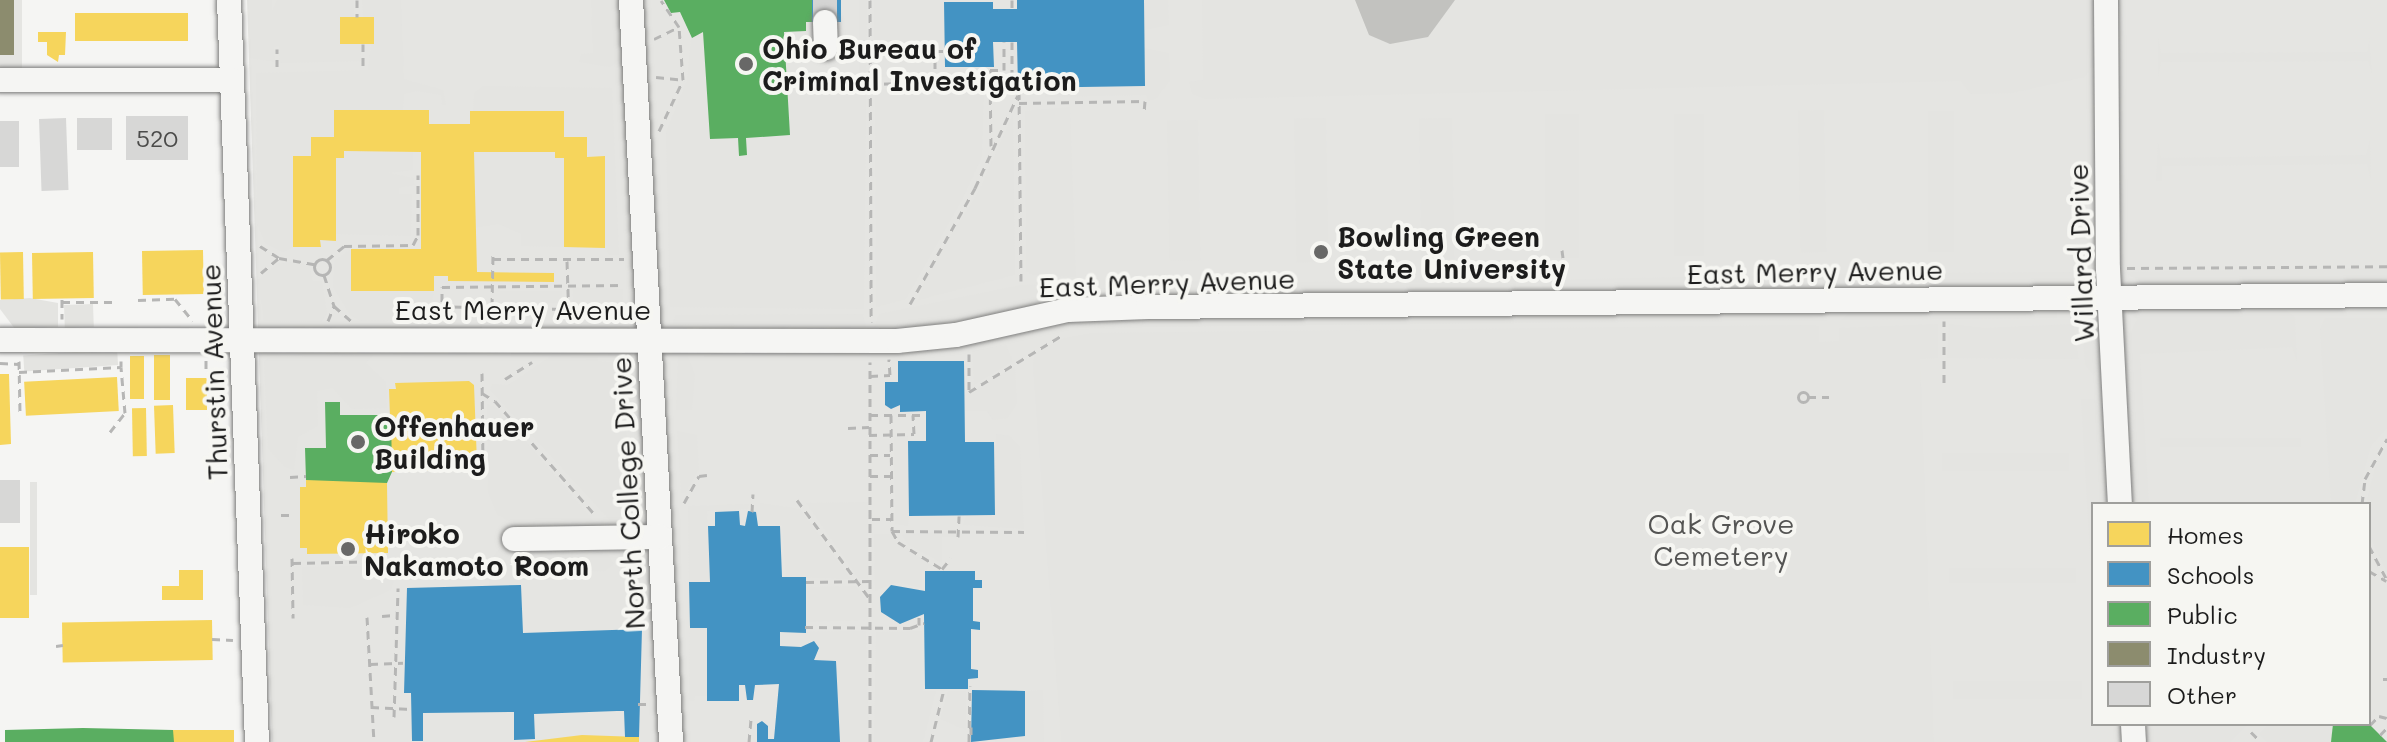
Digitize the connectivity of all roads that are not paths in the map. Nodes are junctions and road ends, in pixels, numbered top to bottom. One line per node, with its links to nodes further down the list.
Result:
1 (229, 0): 7 (street, Thurstin Avenue)
2 (631, 0): 11 (street, North College Drive)
3 (2106, 0): 9 (street, Willard Drive)
4 (825, 22): 5 (street)
5 (826, 48)
6 (0, 80): 7 (street)
7 (231, 80): 10 (street, Thurstin Avenue)
8 (2387, 295): 9 (street, East Merry Avenue)
9 (2109, 297): 11 (street, East Merry Avenue); 13 (street, Willard Drive)
10 (241, 338): 11 (street, East Merry Avenue); 12 (street, East Merry Avenue); 16 (street, Thurstin Avenue)
11 (649, 338): 14 (street, North College Drive)
12 (0, 340)
13 (2120, 502)
14 (660, 537): 15 (street); 17 (street, North College Drive)
15 (514, 539)
16 (257, 742)
17 (671, 742)

